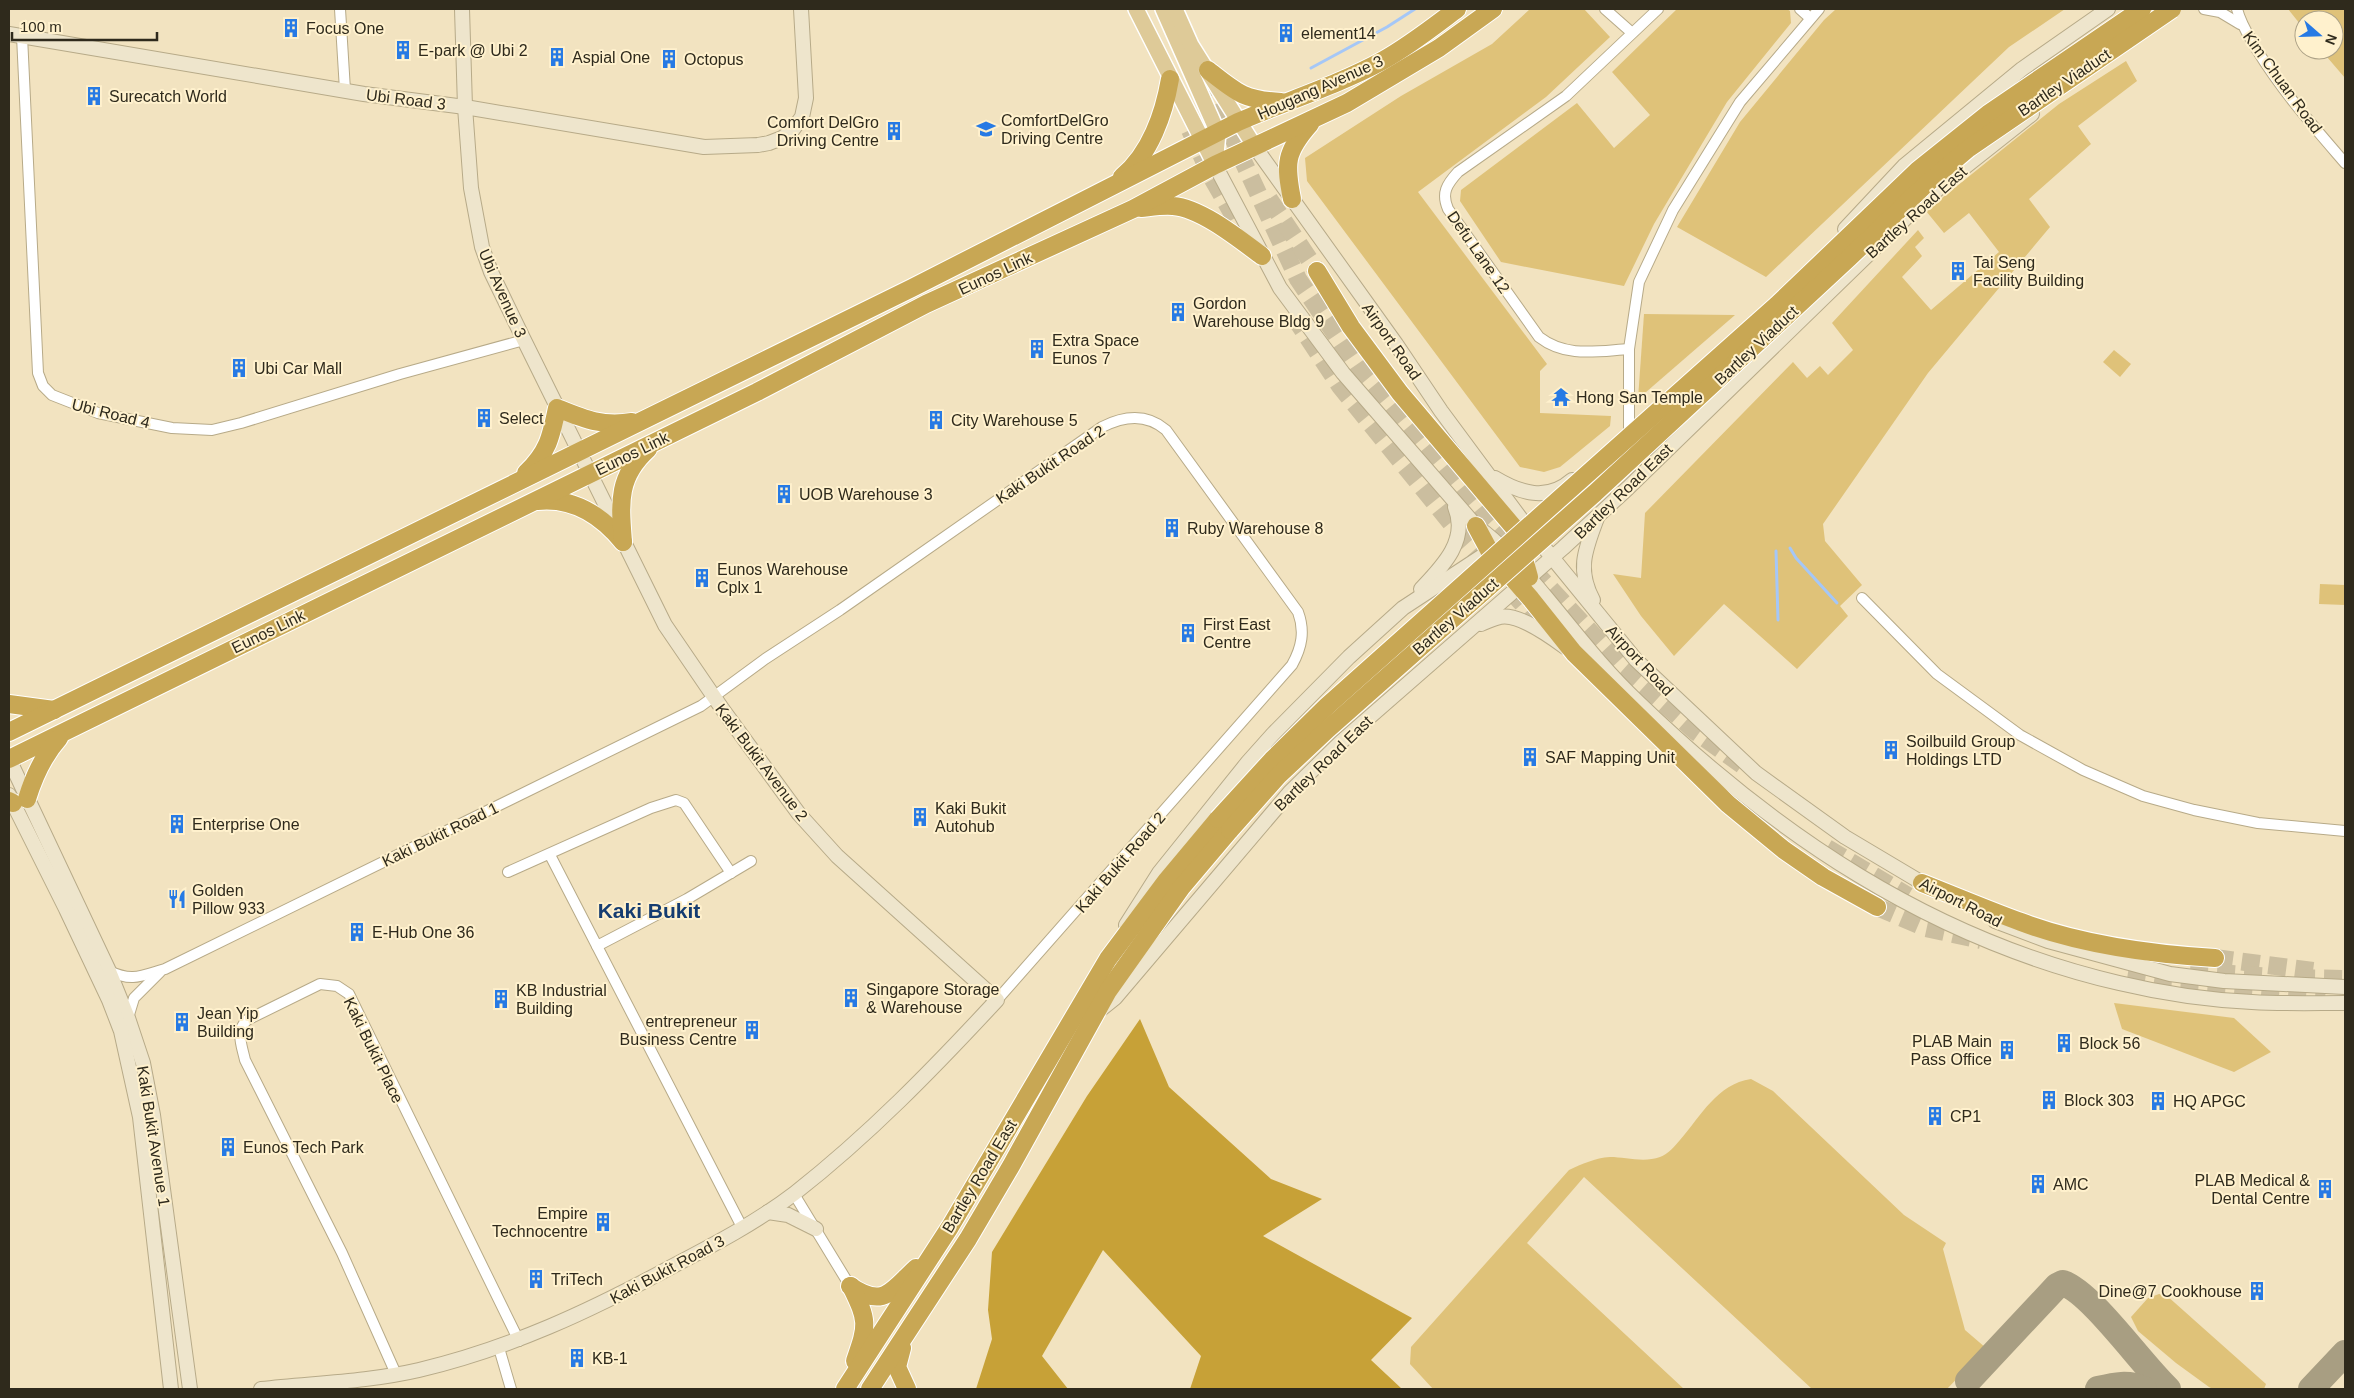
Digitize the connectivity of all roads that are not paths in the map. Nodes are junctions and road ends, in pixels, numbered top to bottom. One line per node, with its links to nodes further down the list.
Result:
1 (340, 9): 25 (street)
2 (462, 9): 28 (main road, Ubi Avenue 3)
3 (801, 9): 28 (main road, Ubi Road 3)
4 (1136, 9): 24 (main road)
5 (1163, 9): 31 (main road)
6 (1175, 9): 23 (main road, Airport Road)
7 (1458, 9): 26 (highway, Hougang Avenue 3)
8 (1493, 9): 29 (highway, Hougang Avenue 3)
9 (1605, 9): 21 (street)
10 (1658, 9): 21 (street, Defu Lane 12)
11 (1800, 9): 19 (street)
12 (1819, 9): 19 (street)
13 (2108, 9): 27 (main road)
14 (2142, 9): 77 (highway, Bartley Viaduct, bridge)
15 (2172, 9): 77 (highway, Bartley Viaduct, bridge)
16 (2182, 9): 32 (main road, Bartley Road East)
17 (2204, 9): 20 (street)
18 (2237, 9): 20 (street)
19 (1810, 18): 45 (street)
20 (2240, 24): 35 (street, Kim Chuan Road)
21 (1631, 32): 45 (street, Defu Lane 12)
22 (15, 35): 25 (main road, Ubi Road 3); 43 (street, Ubi Road 4)
23 (1208, 70): 26 (highway); 30 (main road, Airport Road)
24 (1170, 79): 33 (main road); 37 (highway)
25 (345, 90): 28 (main road, Ubi Road 3)
26 (1285, 102): 30 (highway, Hougang Avenue 3)
27 (1978, 105): 32 (main road); 42 (main road)
28 (465, 107): 43 (main road, Ubi Avenue 3)
29 (1314, 120): 34 (highway, Hougang Avenue 3); 38 (highway)
30 (1238, 122): 31 (highway, Hougang Avenue 3); 34 (main road, Airport Road)
31 (1218, 132): 33 (highway, Hougang Avenue 3); 36 (main road)
32 (2000, 139): 44 (main road, Bartley Road East)
33 (1202, 141): 36 (main road); 37 (highway, Eunos Link)
34 (1255, 147): 36 (highway, Eunos Link); 38 (main road, Airport Road)
35 (2345, 163)
36 (1215, 165): 39 (highway, Eunos Link); 40 (main road)
37 (1107, 190): 49 (highway, Eunos Link)
38 (1292, 199): 54 (main road, Airport Road)
39 (1133, 209): 40 (highway); 51 (highway, Eunos Link)
40 (1262, 256): 57 (main road)
41 (1317, 270): 60 (highway)
42 (1756, 313): 44 (main road); 48 (main road)
43 (524, 340): 46 (main road, Ubi Avenue 3)
44 (1777, 343): 58 (main road, Bartley Road East)
45 (1629, 349): 47 (street)
46 (557, 408): 49 (highway); 52 (main road, Ubi Avenue 3); 55 (highway)
47 (1628, 409): 48 (street); 50 (street)
48 (1640, 418): 50 (main road)
49 (644, 420): 52 (highway, Eunos Link)
50 (1629, 428): 54 (main road)
51 (656, 441): 53 (highway, Eunos Link); 61 (highway)
52 (579, 452): 53 (main road, Ubi Avenue 3); 55 (highway, Eunos Link)
53 (590, 473): 56 (highway, Eunos Link); 61 (main road, Kaki Bukit Avenue 2)
54 (1490, 475): 60 (main road, Airport Road)
55 (518, 480): 72 (highway, Eunos Link)
56 (534, 501): 61 (highway); 74 (highway, Eunos Link)
57 (1453, 501): 59 (main road); 66 (main road)
58 (1598, 515): 63 (main road, Bartley Road East); 67 (main road)
59 (1476, 526): 62 (highway)
60 (1520, 526): 62 (main road, Bartley Road East); 63 (main road, Airport Road); 64 (highway)
61 (623, 542): 70 (main road, Kaki Bukit Avenue 2)
62 (1494, 548): 64 (highway); 66 (main road, Bartley Road East)
63 (1552, 557): 64 (main road, Bartley Road East); 67 (main road, Airport Road)
64 (1524, 581): 68 (main road, Bartley Road East); 69 (highway); 81 (main road, Airport Road)
65 (1862, 598): 79 (street)
66 (1403, 608): 89 (main road, Bartley Road East)
67 (1605, 623): 78 (main road, Airport Road)
68 (1472, 627): 69 (main road); 95 (main road, Bartley Road East)
69 (1574, 653): 86 (highway)
70 (713, 697): 90 (street, Kaki Bukit Road 1); 93 (main road, Kaki Bukit Avenue 2); 93 (street, Kaki Bukit Road 2)
71 (9, 704): 72 (highway)
72 (54, 710): 73 (highway, Eunos Link)
73 (9, 732)
74 (64, 732): 75 (highway, Eunos Link); 76 (highway)
75 (9, 759): 76 (main road, Kaki Bukit Avenue 1)
76 (14, 799): 91 (main road, Kaki Bukit Avenue 1); 107 (main road, Kaki Bukit Avenue 1)
77 (1224, 824): 89 (highway, Bartley Road East); 95 (highway, Bartley Road East)
78 (1830, 827): 81 (main road); 85 (main road, Airport Road)
79 (2345, 830)
80 (550, 855): 83 (street); 84 (street); 87 (street)
81 (1829, 858): 94 (main road, Airport Road)
82 (751, 861): 84 (street)
83 (508, 872)
84 (731, 873): 87 (street)
85 (1922, 883): 88 (highway); 92 (main road, Airport Road)
86 (1876, 907)
87 (596, 946): 99 (street)
88 (2215, 958)
89 (1108, 959): 101 (highway, Bartley Road East)
90 (165, 968): 91 (street, Kaki Bukit Road 1); 96 (street, Kaki Bukit Road 1)
91 (109, 971): 96 (main road, Kaki Bukit Avenue 1)
92 (2345, 987)
93 (997, 1000): 97 (main road, Kaki Bukit Road 3)
94 (2345, 1003)
95 (1098, 1011): 103 (highway, Bartley Road East)
96 (128, 1018): 108 (main road, Kaki Bukit Avenue 1)
97 (794, 1194): 98 (main road, Kaki Bukit Road 3); 100 (street)
98 (768, 1212): 99 (main road, Kaki Bukit Road 3); 100 (main road)
99 (743, 1229): 104 (main road, Kaki Bukit Road 3)
100 (816, 1229): 102 (street)
101 (941, 1242): 102 (highway); 111 (highway, Bartley Road East)
102 (850, 1286): 111 (highway)
103 (906, 1335): 112 (highway, Bartley Road East); 113 (highway)
104 (519, 1341): 105 (main road, Kaki Bukit Road 3); 106 (street, Kaki Bukit Place)
105 (499, 1348): 106 (main road, Kaki Bukit Road 3); 110 (street)
106 (396, 1374): 109 (main road, Kaki Bukit Road 3)
107 (171, 1389)
108 (190, 1389)
109 (261, 1389)
110 (511, 1389)
111 (845, 1389)
112 (870, 1389)
113 (907, 1389)

